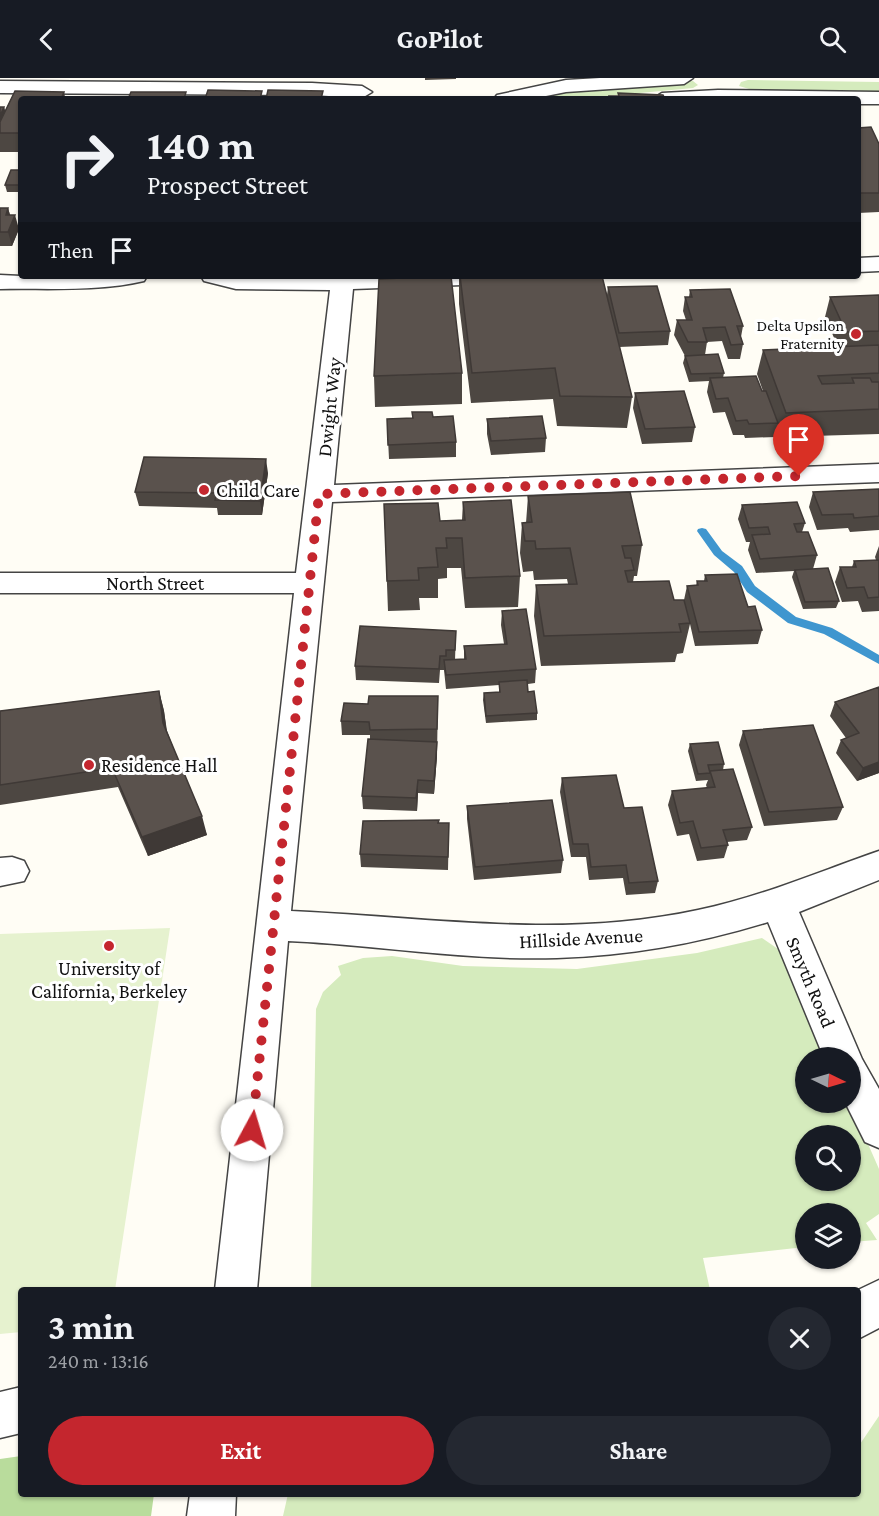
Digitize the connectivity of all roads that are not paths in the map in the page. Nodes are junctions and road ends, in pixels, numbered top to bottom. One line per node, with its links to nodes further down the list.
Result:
1 (684, 78): 5 (street)
2 (0, 87): 4 (street)
3 (718, 87): 6 (street); 7 (street)
4 (363, 90)
5 (519, 96)
6 (676, 96)
7 (850, 96)
8 (861, 97): 9 (street)
9 (879, 98)
10 (879, 264): 11 (street)
11 (861, 265)
12 (110, 279): 15 (street)
13 (224, 279): 14 (street)
14 (343, 279): 17 (street, Dwight Way)
15 (0, 282)
16 (879, 473): 17 (street)
17 (319, 494): 19 (street, Dwight Way)
18 (0, 583): 19 (street, North Street)
19 (309, 583): 22 (street, Dwight Way)
20 (879, 865): 21 (street, Hillside Avenue)
21 (779, 906): 22 (street, Hillside Avenue); 23 (street, Smyth Road)
22 (272, 925): 26 (street, Dwight Way)
23 (838, 1047)
24 (861, 1094): 25 (street)
25 (879, 1129)
26 (236, 1287)
27 (879, 1301): 28 (street)
28 (861, 1315)
29 (18, 1411): 30 (street)
30 (0, 1414)
31 (213, 1497): 32 (street)
32 (211, 1516)

